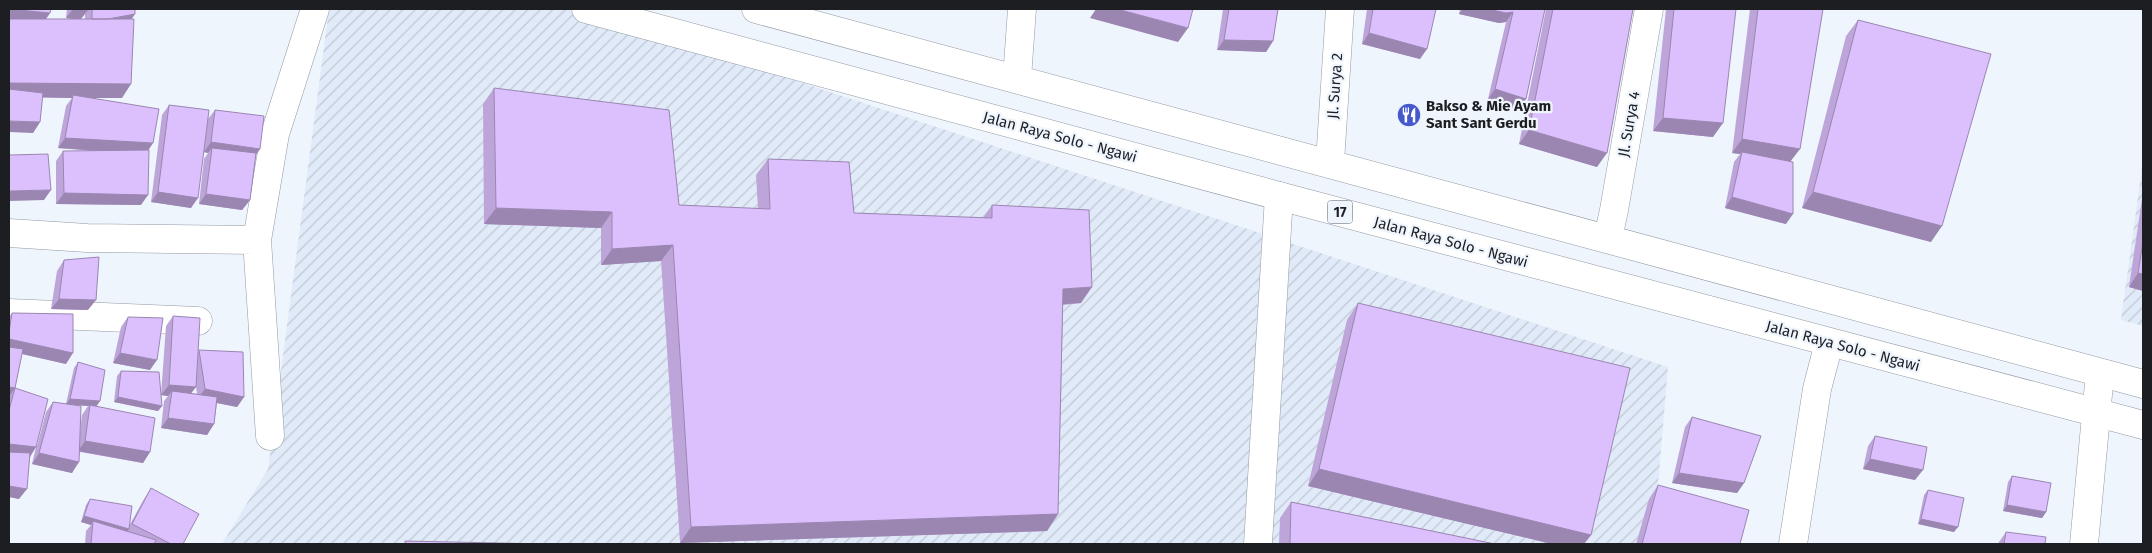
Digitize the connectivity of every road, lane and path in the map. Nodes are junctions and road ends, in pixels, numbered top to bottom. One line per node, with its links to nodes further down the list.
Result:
1 (315, 9): 12 (main road)
2 (586, 9): 9 (main road, Jalan Raya Solo - Ngawi / 17)
3 (756, 9): 7 (main road)
4 (1022, 9): 7 (main road)
5 (1340, 9): 8 (main road, Jl. Surya 2)
6 (1649, 9): 11 (main road, Jl. Surya 4)
7 (1017, 78): 8 (main road)
8 (1330, 162): 11 (main road)
9 (1279, 196): 15 (main road, Jalan Raya Solo - Ngawi / 17); 21 (main road)
10 (9, 233): 12 (main road)
11 (1608, 238): 16 (main road)
12 (257, 240): 20 (main road)
13 (9, 313): 14 (main road)
14 (198, 321)
15 (1829, 343): 18 (main road, Jalan Raya Solo - Ngawi / 17); 22 (main road)
16 (2100, 373): 17 (main road); 18 (main road)
17 (2143, 384)
18 (2096, 413): 19 (main road, Jalan Raya Solo - Ngawi / 17); 23 (main road)
19 (2143, 425)
20 (270, 436)
21 (1258, 544)
22 (1793, 544)
23 (2084, 544)

